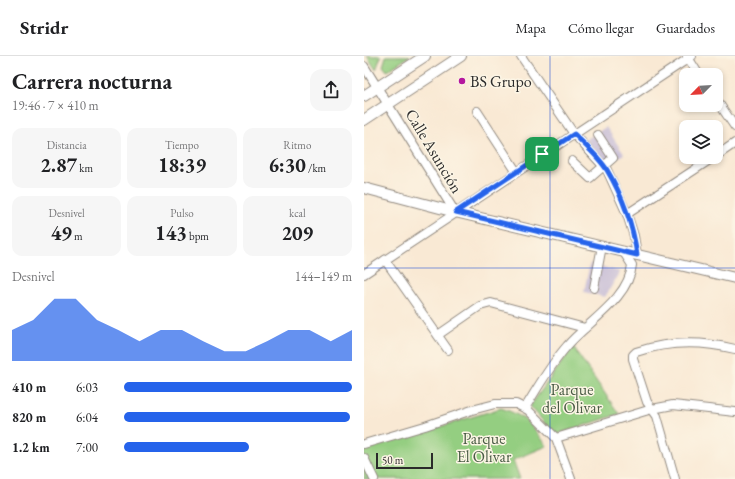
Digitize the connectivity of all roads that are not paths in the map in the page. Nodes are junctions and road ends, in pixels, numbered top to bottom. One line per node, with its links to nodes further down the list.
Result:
1 (425, 56): 8 (main road)
2 (461, 56): 5 (main road)
3 (521, 56): 15 (street)
4 (689, 57): 7 (street); 15 (street)
5 (452, 59): 10 (main road)
6 (364, 66): 8 (street, Calle Asunción)
7 (696, 68)
8 (378, 87): 9 (main road); 10 (street, Calle Asunción)
9 (364, 96)
10 (389, 104): 13 (main road); 24 (street, Calle Asunción)
11 (723, 109): 14 (street)
12 (477, 111): 22 (street)
13 (364, 120)
14 (735, 127)
15 (574, 134): 21 (street); 22 (street)
16 (598, 135): 21 (street)
17 (735, 143): 18 (street)
18 (723, 151)
19 (572, 161): 21 (street)
20 (703, 164): 25 (street)
21 (604, 166): 25 (street)
22 (516, 172): 24 (street)
23 (364, 188): 24 (main road)
24 (456, 212): 26 (main road); 29 (street)
25 (627, 214): 28 (street)
26 (602, 246): 27 (main road); 32 (street)
27 (623, 251): 28 (main road); 33 (street)
28 (637, 255): 31 (main road)
29 (385, 260): 30 (street); 34 (street)
30 (364, 274)
31 (735, 278)
32 (594, 288)
33 (585, 328): 34 (street); 37 (street)
34 (438, 335): 36 (street)
35 (735, 349): 38 (street)
36 (448, 350)
37 (525, 408): 40 (street); 41 (street)
38 (652, 409): 39 (street); 40 (street); 45 (street)
39 (735, 412)
40 (556, 438): 44 (street)
41 (364, 444)
42 (364, 458): 43 (street)
43 (374, 479)
44 (571, 479)
45 (675, 479)

